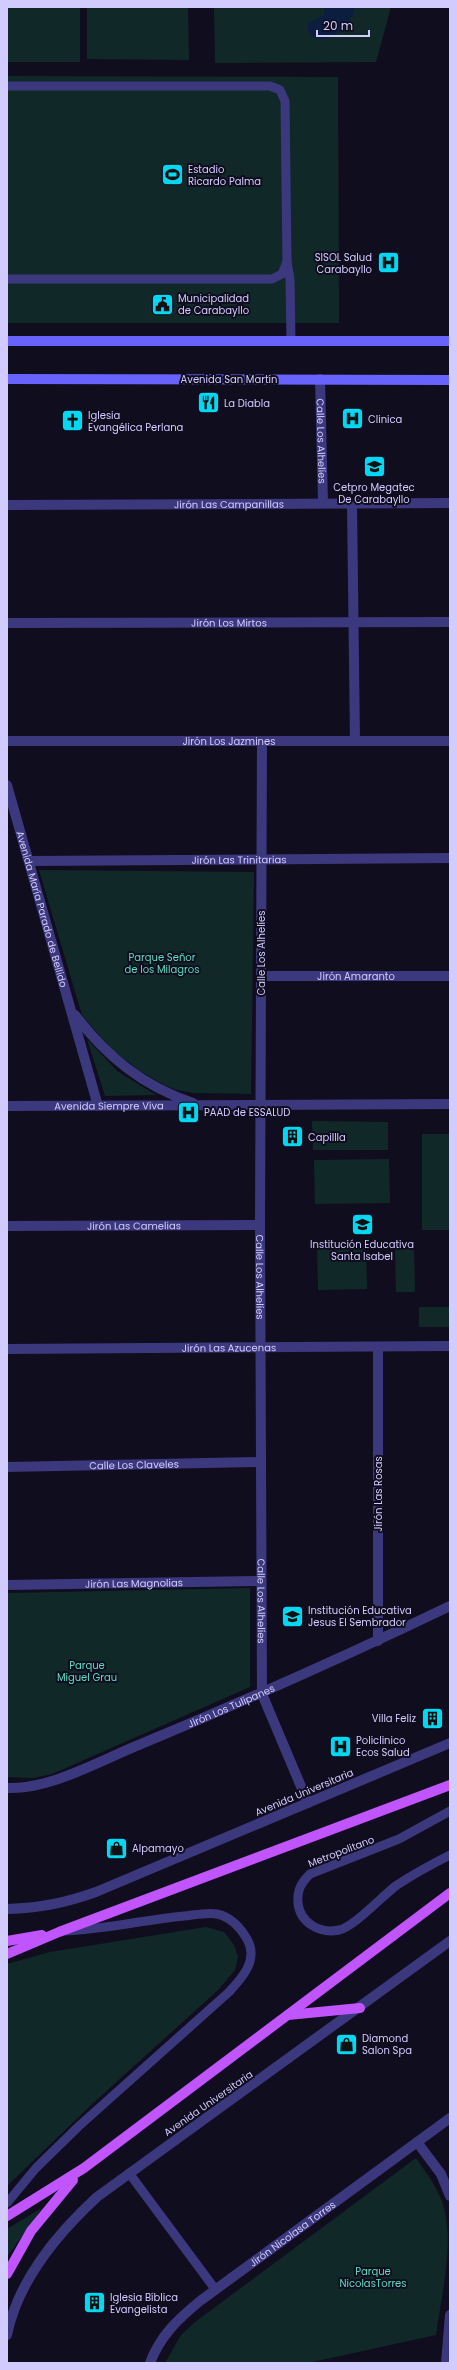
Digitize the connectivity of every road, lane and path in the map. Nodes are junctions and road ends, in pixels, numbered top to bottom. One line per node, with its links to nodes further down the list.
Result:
1 (7, 86): 2 (lane)
2 (287, 262): 3 (lane); 5 (lane)
3 (7, 279)
4 (7, 341): 5 (main road)
5 (291, 341): 6 (main road)
6 (450, 341)
7 (7, 378): 8 (main road, Avenida San Martín)
8 (320, 379): 9 (main road, Avenida San Martín); 10 (street, Calle Los Alhelíes)
9 (450, 380)
10 (322, 503): 12 (street, Jirón Las Campanillas); 13 (street, Jirón Las Campanillas)
11 (450, 503): 12 (street, Jirón Las Campanillas)
12 (352, 504): 14 (street)
13 (7, 505)
14 (353, 622): 15 (street, Jirón Los Mirtos); 16 (street, Jirón Los Mirtos); 19 (street)
15 (450, 622)
16 (7, 623)
17 (7, 741): 18 (street, Jirón Los Jazmines)
18 (262, 741): 19 (street, Jirón Los Jazmines); 23 (street, Calle Los Alhelíes)
19 (355, 741): 20 (street, Jirón Los Jazmines)
20 (450, 741)
21 (7, 785): 24 (street, Avenida María Parado de Bellido)
22 (450, 858): 23 (street, Jirón Las Trinitarias)
23 (262, 859): 24 (street, Jirón Las Trinitarias); 25 (street, Calle Los Alhelíes)
24 (29, 861): 27 (street, Avenida María Parado de Bellido)
25 (261, 976): 26 (street, Jirón Amaranto); 30 (street, Calle Los Alhelíes)
26 (450, 976)
27 (71, 1010): 29 (street, Avenida María Parado de Bellido); 32 (street, Avenida María Parado de Bellido)
28 (450, 1104): 30 (street, Avenida Siempre Viva)
29 (201, 1105): 30 (street, Avenida Siempre Viva); 32 (street, Avenida Siempre Viva)
30 (261, 1105): 33 (street, Calle Los Alhelíes)
31 (7, 1106): 32 (street, Avenida Siempre Viva)
32 (98, 1106)
33 (260, 1225): 34 (street, Jirón Las Camelias); 37 (street, Calle Los Alhelíes)
34 (7, 1226)
35 (450, 1346): 36 (street, Jirón Las Azucenas)
36 (378, 1347): 37 (street, Jirón Las Azucenas); 44 (street, Jirón Las Rosas)
37 (262, 1348): 38 (street, Jirón Las Azucenas); 39 (street, Calle Los Alhelíes)
38 (7, 1349)
39 (261, 1462): 40 (street, Calle Los Claveles); 41 (street, Calle Los Alhelíes)
40 (7, 1467)
41 (261, 1581): 42 (street, Jirón Las Magnolias); 45 (street, Calle Los Alhelíes)
42 (7, 1585)
43 (450, 1606): 44 (street, Jirón Los Tulipanes)
44 (378, 1641): 45 (street, Jirón Los Tulipanes)
45 (262, 1694): 48 (street, Jirón Los Tulipanes); 49 (street, Calle Los Alhelíes)
46 (450, 1743): 49 (street, Avenida Universitaria)
47 (450, 1785): 54 (main road)
48 (7, 1788)
49 (308, 1803): 53 (street, Avenida Universitaria)
50 (450, 1812): 51 (lane, Metropolitano)
51 (450, 1854)
52 (450, 1893): 59 (main road, Avenida Universitaria)
53 (7, 1909)
54 (60, 1932): 55 (main road); 57 (main road); 65 (lane)
55 (7, 1941)
56 (448, 1946): 58 (street, Avenida Universitaria)
57 (7, 1954)
58 (360, 2008): 59 (main road); 63 (street, Avenida Universitaria)
59 (288, 2015): 62 (main road, Avenida Universitaria)
60 (450, 2118): 61 (street, Jirón Nicolasa Torres)
61 (417, 2142): 64 (street); 68 (street, Jirón Nicolasa Torres)
62 (84, 2168): 66 (main road, Avenida Universitaria); 67 (main road)
63 (129, 2173): 68 (lane); 70 (street, Avenida Universitaria)
64 (450, 2196)
65 (7, 2203)
66 (7, 2216)
67 (7, 2274)
68 (215, 2289): 71 (street, Jirón Nicolasa Torres)
69 (450, 2315): 72 (street)
70 (7, 2335)
71 (150, 2363)
72 (446, 2363)

